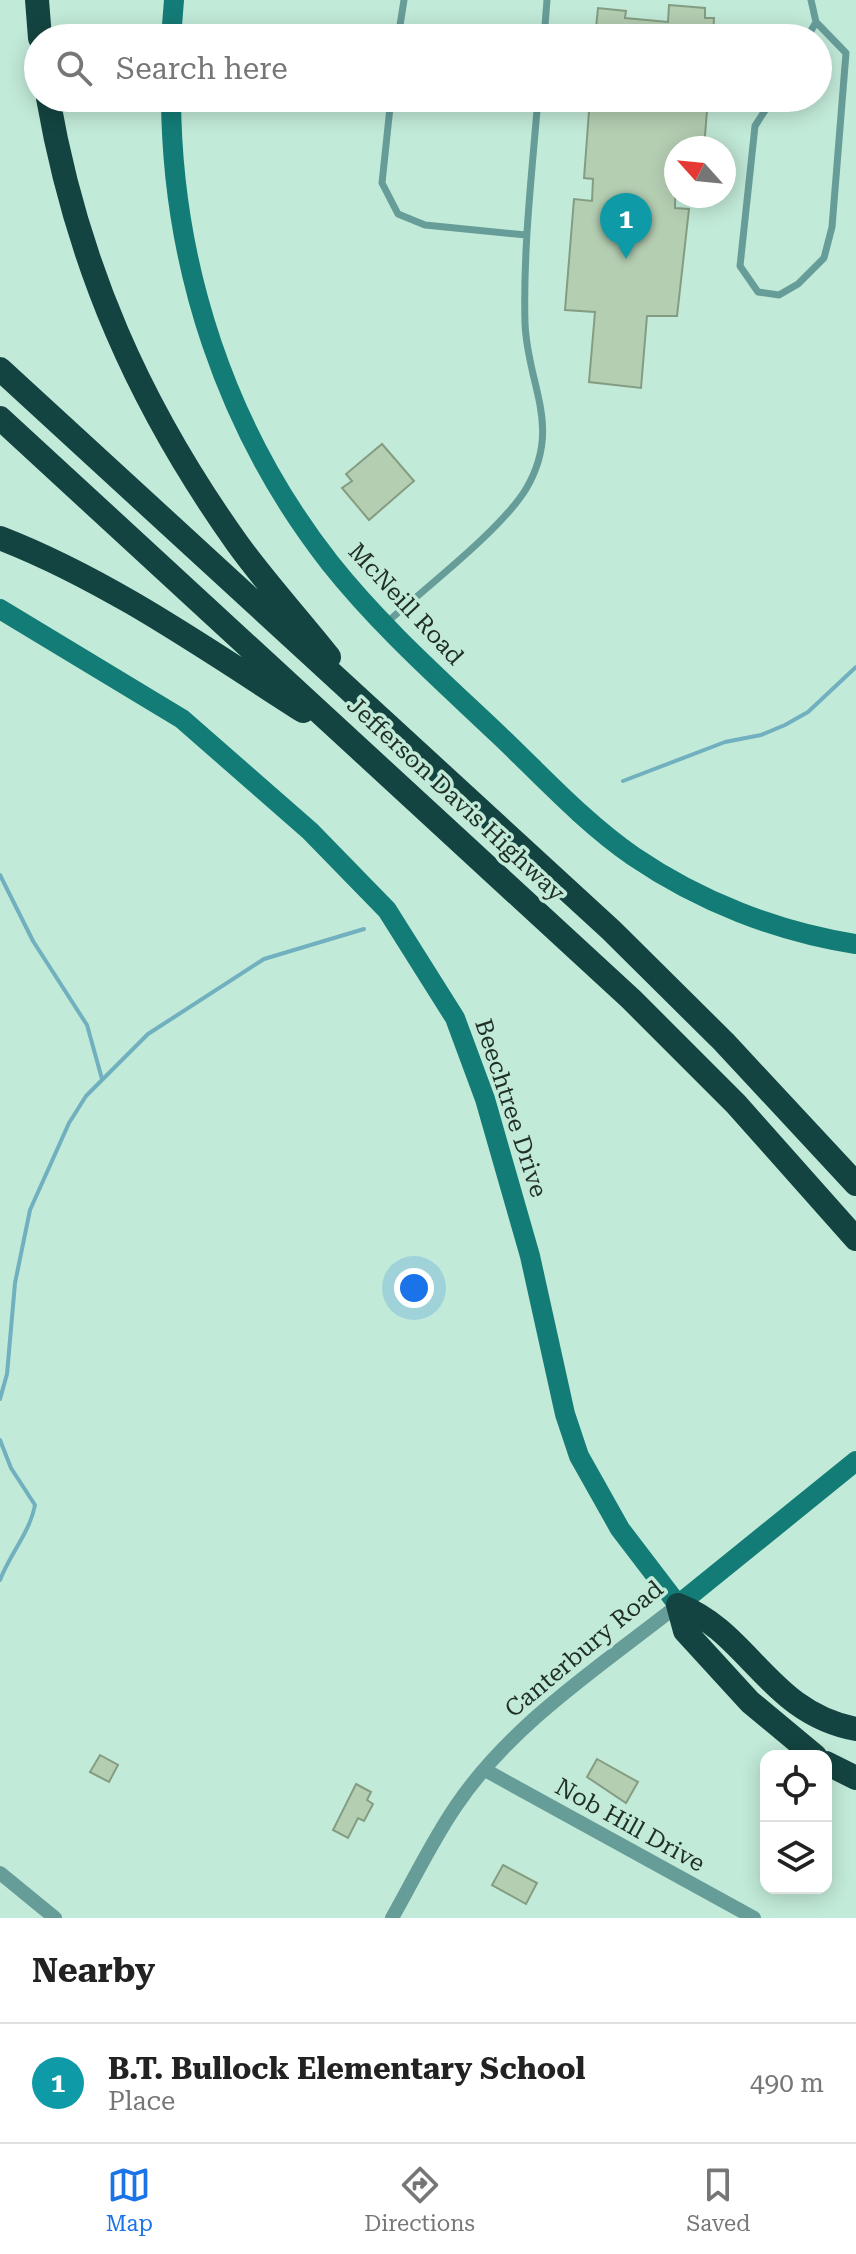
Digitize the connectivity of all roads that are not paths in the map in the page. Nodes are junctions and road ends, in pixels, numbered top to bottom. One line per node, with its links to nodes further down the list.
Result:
1 (37, 0): 7 (highway)
2 (174, 0): 8 (street)
3 (404, 0): 9 (lane)
4 (547, 0): 10 (lane)
5 (811, 0): 6 (lane)
6 (816, 22)
7 (39, 24)
8 (172, 24)
9 (400, 24)
10 (545, 24)
11 (832, 39): 16 (lane)
12 (51, 112): 23 (highway)
13 (171, 112): 22 (street, McNeill Road)
14 (390, 112): 17 (lane)
15 (537, 112): 17 (lane)
16 (764, 112)
17 (526, 235): 22 (lane)
18 (0, 369): 23 (highway, Jefferson Davis Highway)
19 (0, 418): 24 (highway, Jefferson Davis Highway)
20 (0, 538): 24 (highway)
21 (0, 609): 29 (street, Beechtree Drive)
22 (384, 625): 25 (street, McNeill Road)
23 (375, 715): 26 (highway, Jefferson Davis Highway)
24 (357, 745): 27 (highway, Jefferson Davis Highway)
25 (856, 944)
26 (856, 1184)
27 (856, 1239)
28 (856, 1461): 29 (street, Canterbury Road)
29 (678, 1605): 30 (highway); 31 (highway); 33 (street, Canterbury Road)
30 (856, 1729)
31 (808, 1750)
32 (832, 1766): 34 (highway)
33 (485, 1770): 37 (street, Canterbury Road); 38 (street, Nob Hill Drive)
34 (856, 1778)
35 (0, 1873): 36 (street)
36 (55, 1918)
37 (392, 1918)
38 (754, 1918)

